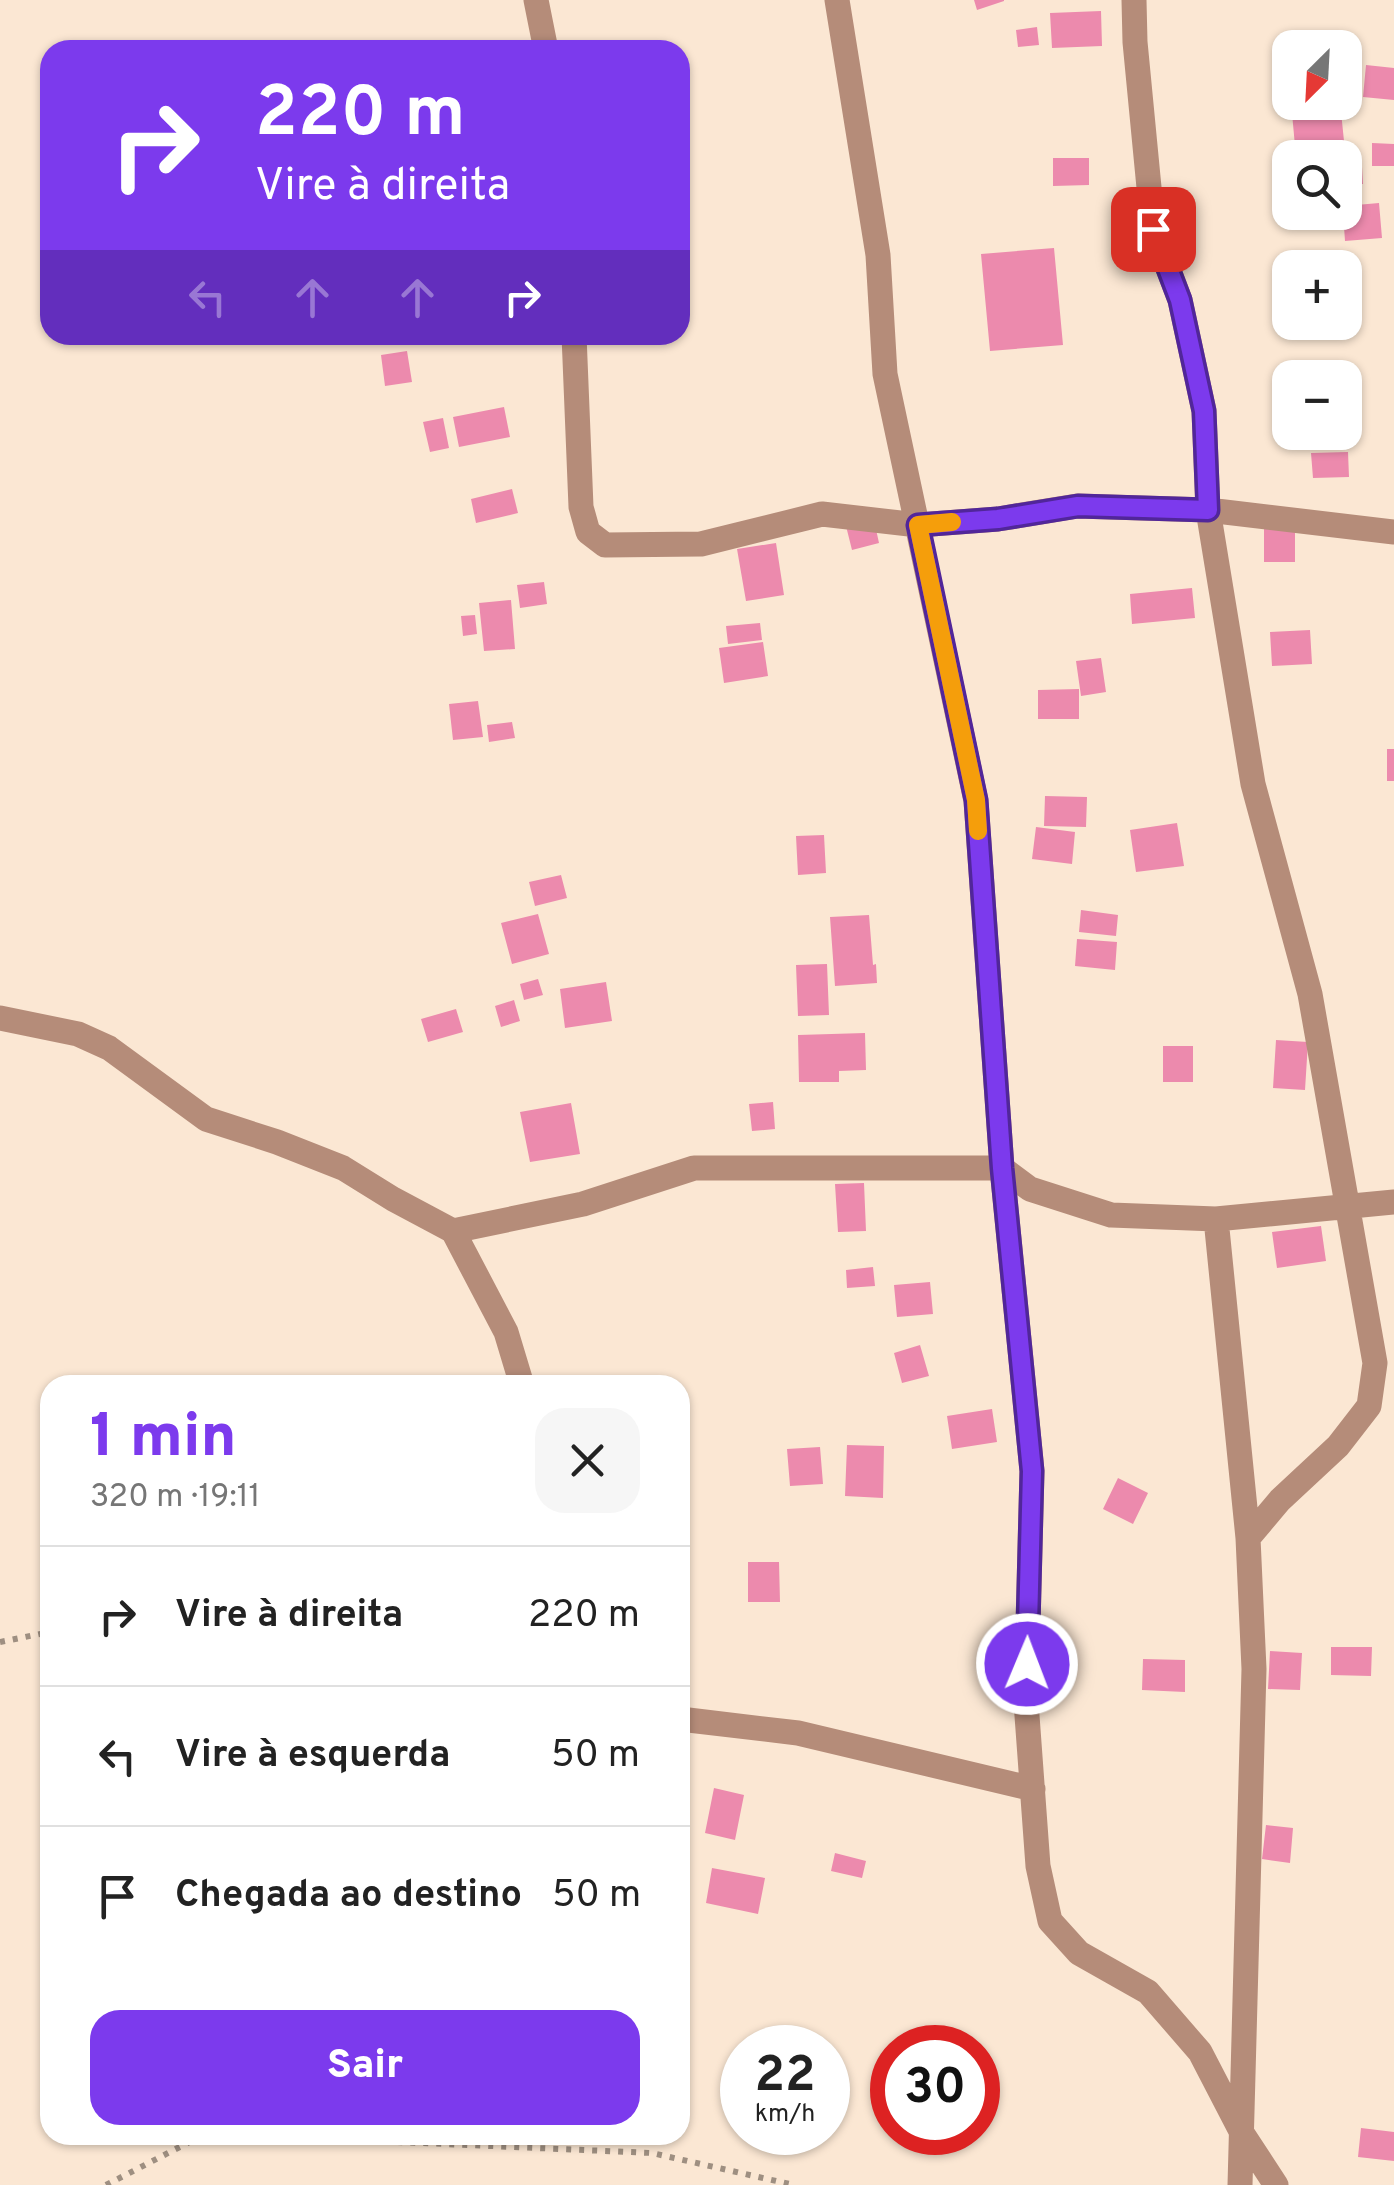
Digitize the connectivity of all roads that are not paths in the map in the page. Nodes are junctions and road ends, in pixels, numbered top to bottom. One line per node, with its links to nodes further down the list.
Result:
1 (536, 0): 4 (street)
2 (837, 0): 7 (street)
3 (1134, 0): 6 (street)
4 (544, 40)
5 (574, 345): 7 (street)
6 (1208, 510): 7 (street); 8 (street); 12 (street)
7 (918, 525): 10 (street)
8 (1394, 532)
9 (0, 1018): 14 (street)
10 (1002, 1168): 13 (street); 14 (street); 18 (street)
11 (1394, 1202): 12 (street)
12 (1349, 1206): 13 (street); 16 (street)
13 (1216, 1218): 16 (street)
14 (453, 1231): 15 (street)
15 (519, 1375)
16 (1248, 1538): 19 (street)
17 (690, 1721): 18 (street)
18 (1033, 1789): 19 (street)
19 (1242, 2133): 20 (street); 21 (street)
20 (1240, 2185)
21 (1276, 2185)

